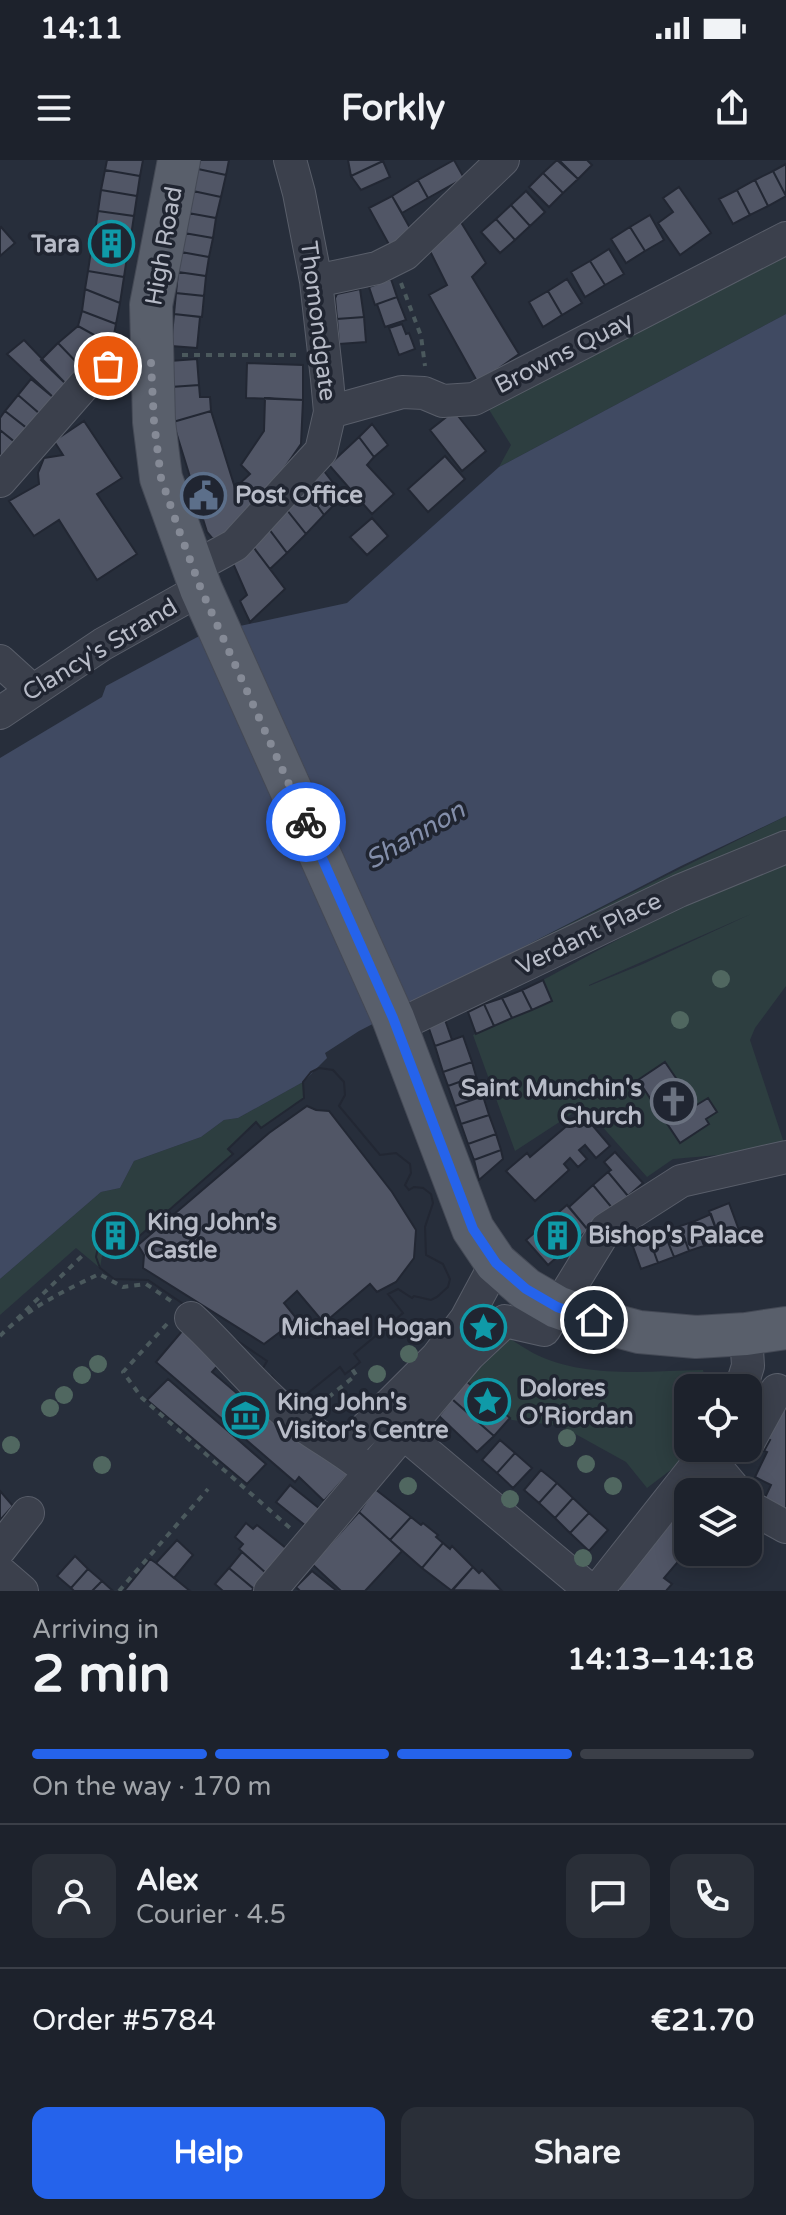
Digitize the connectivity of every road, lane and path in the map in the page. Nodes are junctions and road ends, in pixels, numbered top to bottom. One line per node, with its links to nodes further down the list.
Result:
1 (179, 160): 9 (main road, High Road)
2 (290, 160): 6 (street, Thomondgate)
3 (503, 160): 6 (street)
4 (786, 238): 10 (street, Browns Quay)
5 (398, 276): 7 (path)
6 (316, 281): 8 (street, Thomondgate)
7 (421, 336)
8 (324, 355): 9 (path); 10 (street, Thomondgate)
9 (166, 359): 11 (street); 12 (main road, High Road)
10 (330, 412): 12 (street, Thomondgate)
11 (0, 481)
12 (202, 590): 14 (street, Clancy's Strand); 17 (main road, High Road)
13 (0, 661): 14 (street)
14 (32, 690): 15 (street, Clancy's Strand)
15 (0, 713)
16 (786, 847): 17 (street, Verdant Place)
17 (394, 1022): 20 (main road, High Road)
18 (786, 1157): 21 (street)
19 (83, 1255): 23 (path)
20 (496, 1263): 21 (main road, High Road); 32 (street)
21 (557, 1307): 24 (main road, High Road); 31 (street)
22 (186, 1313): 23 (path); 32 (street); 39 (path)
23 (10, 1326): 25 (path)
24 (766, 1331): 27 (street)
25 (0, 1336)
26 (352, 1369): 29 (path)
27 (745, 1374)
28 (777, 1390): 30 (street)
29 (316, 1413)
30 (762, 1417)
31 (402, 1432): 34 (street); 45 (street)
32 (343, 1451): 34 (street)
33 (699, 1462): 46 (street)
34 (369, 1472): 39 (street)
35 (208, 1489): 43 (path)
36 (28, 1513): 40 (street)
37 (762, 1514): 38 (street)
38 (786, 1527)
39 (310, 1545): 44 (street)
40 (0, 1549)
41 (0, 1572): 42 (street)
42 (22, 1591)
43 (119, 1591)
44 (270, 1591)
45 (591, 1591)
46 (597, 1591)

